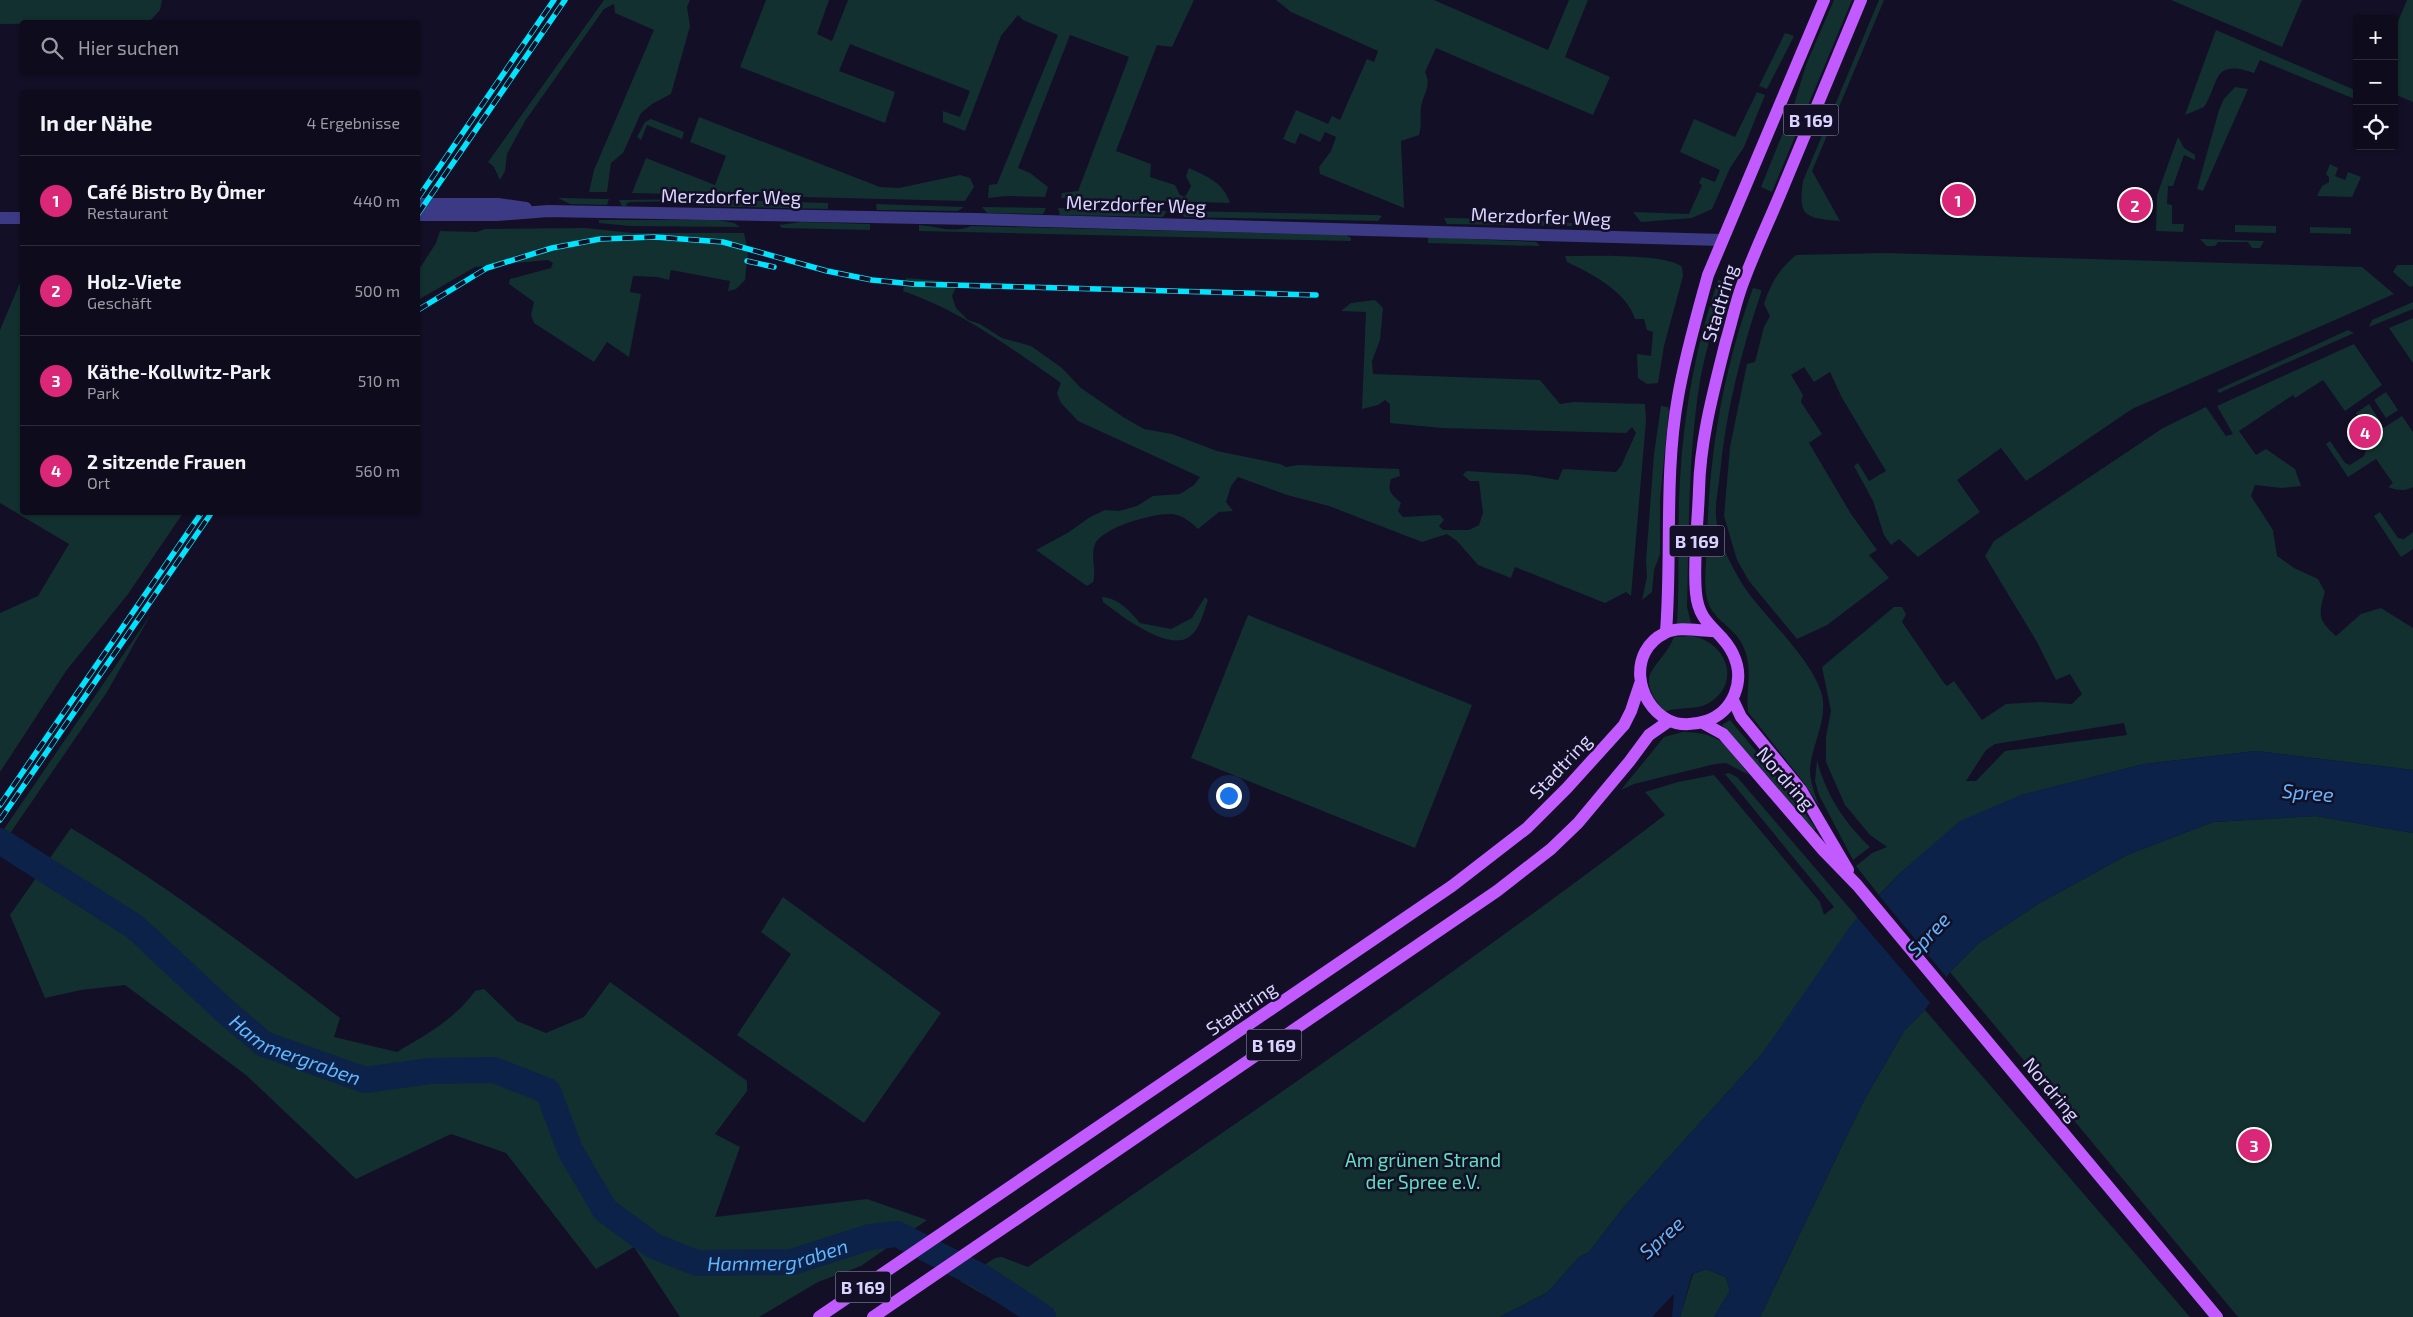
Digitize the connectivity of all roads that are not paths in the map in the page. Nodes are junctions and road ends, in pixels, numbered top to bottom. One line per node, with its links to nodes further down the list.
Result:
1 (1824, 0): 8 (main road, Stadtring / B 169)
2 (1861, 0): 10 (main road, Stadtring / B 169)
3 (420, 204): 4 (street, Merzdorfer Weg)
4 (548, 211): 5 (street, Merzdorfer Weg); 8 (street, Merzdorfer Weg)
5 (420, 215)
6 (0, 218): 7 (street)
7 (20, 218)
8 (1722, 240): 9 (main road, Stadtring / B 169)
9 (1666, 632): 10 (main road); 11 (main road, Stadtring / B 169)
10 (1713, 632): 12 (main road, Stadtring / B 169)
11 (1640, 684): 13 (main road); 16 (main road, Stadtring / B 169)
12 (1733, 700): 14 (main road); 15 (main road, Nordring)
13 (1669, 721): 14 (main road); 17 (main road, B 169)
14 (1703, 722): 15 (main road, Nordring)
15 (1857, 885): 18 (main road, Nordring)
16 (819, 1317)
17 (873, 1317)
18 (2217, 1317)

